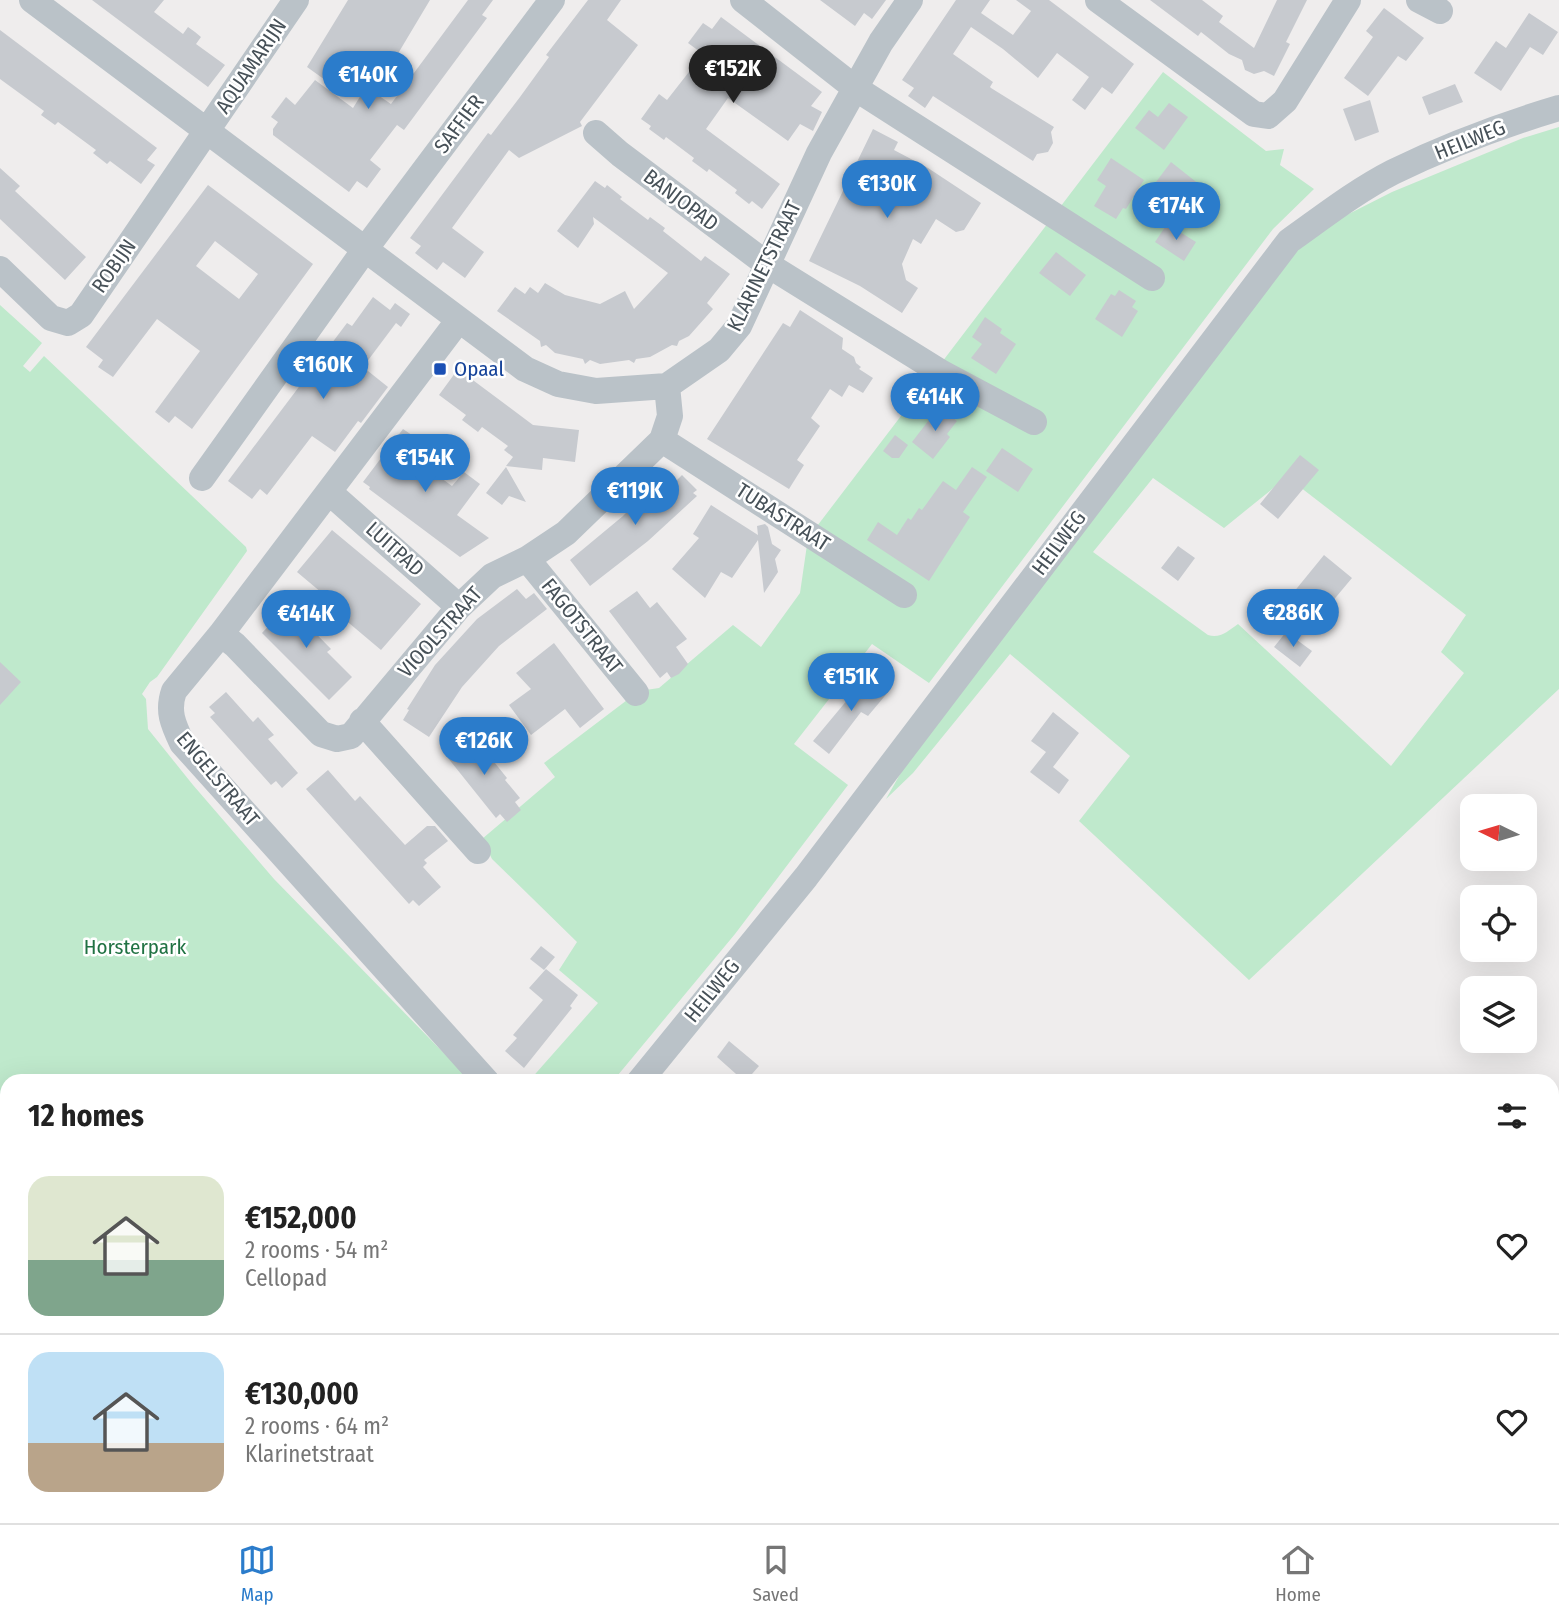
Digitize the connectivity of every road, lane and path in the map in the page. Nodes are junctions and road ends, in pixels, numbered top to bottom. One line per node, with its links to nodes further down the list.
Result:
1 (33, 0): 10 (street)
2 (296, 0): 10 (street, AQUAMARIJN)
3 (552, 0): 12 (street, SAFFIER)
4 (743, 0): 8 (street)
5 (910, 0): 8 (street, KLARINETSTRAAT)
6 (1098, 0): 7 (street)
7 (1348, 0)
8 (855, 88): 13 (street, KLARINETSTRAAT); 15 (street)
9 (1559, 108): 30 (street, HEILWEG)
10 (207, 133): 12 (street); 14 (street, ROBIJN)
11 (596, 133): 13 (street, BANJOPAD)
12 (366, 248): 16 (street); 20 (street, SAFFIER)
13 (768, 265): 17 (street, KLARINETSTRAAT); 18 (street, BANJOPAD)
14 (0, 270)
15 (1152, 278)
16 (458, 321): 17 (street); 21 (street, ENGELSTRAAT)
17 (667, 386): 19 (street)
18 (1034, 422)
19 (662, 440): 22 (street, VIOOLSTRAAT); 23 (street, TUBASTRAAT)
20 (202, 478)
21 (338, 499): 24 (street, LUITPAD); 25 (street, ENGELSTRAAT)
22 (527, 559): 24 (street, VIOOLSTRAAT); 26 (street, FAGOTSTRAAT)
23 (904, 595)
24 (459, 607): 27 (street, VIOOLSTRAAT)
25 (228, 639): 27 (street, VIOOLSTRAAT); 29 (street, ENGELSTRAAT)
26 (636, 693)
27 (362, 721): 28 (street)
28 (478, 851)
29 (480, 1074)
30 (646, 1074)

